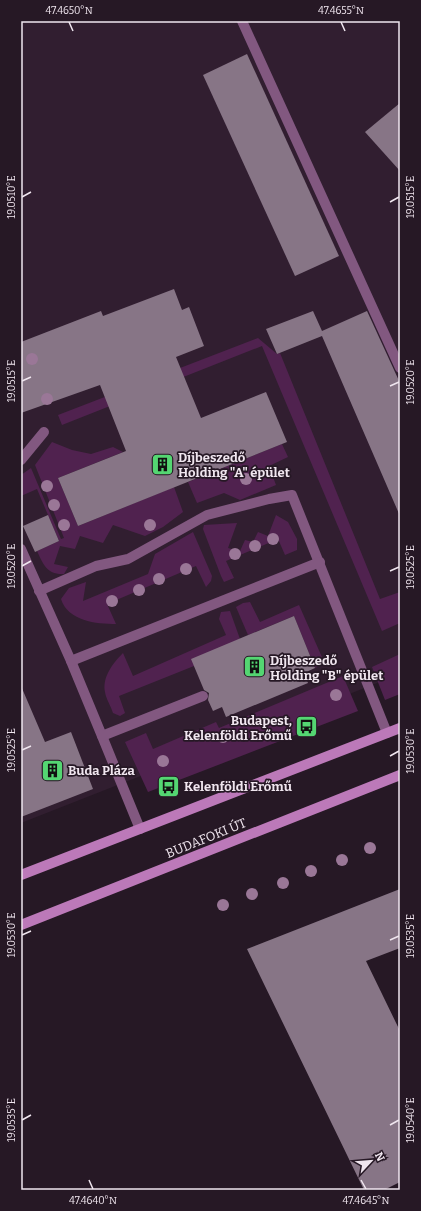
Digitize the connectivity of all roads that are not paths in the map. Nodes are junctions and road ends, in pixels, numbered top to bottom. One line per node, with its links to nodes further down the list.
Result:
1 (242, 21): 2 (lane)
2 (400, 368)
3 (44, 432): 4 (lane)
4 (21, 460)
5 (21, 549): 7 (lane)
6 (320, 562): 7 (lane); 8 (lane); 11 (lane)
7 (39, 591): 8 (lane)
8 (71, 661): 12 (lane)
9 (204, 696): 12 (lane)
10 (400, 728): 11 (main road)
11 (387, 733): 14 (main road)
12 (102, 736): 14 (lane)
13 (400, 775): 16 (main road, BUDAFOKI ÚT)
14 (140, 829): 15 (main road)
15 (21, 875)
16 (21, 925)

